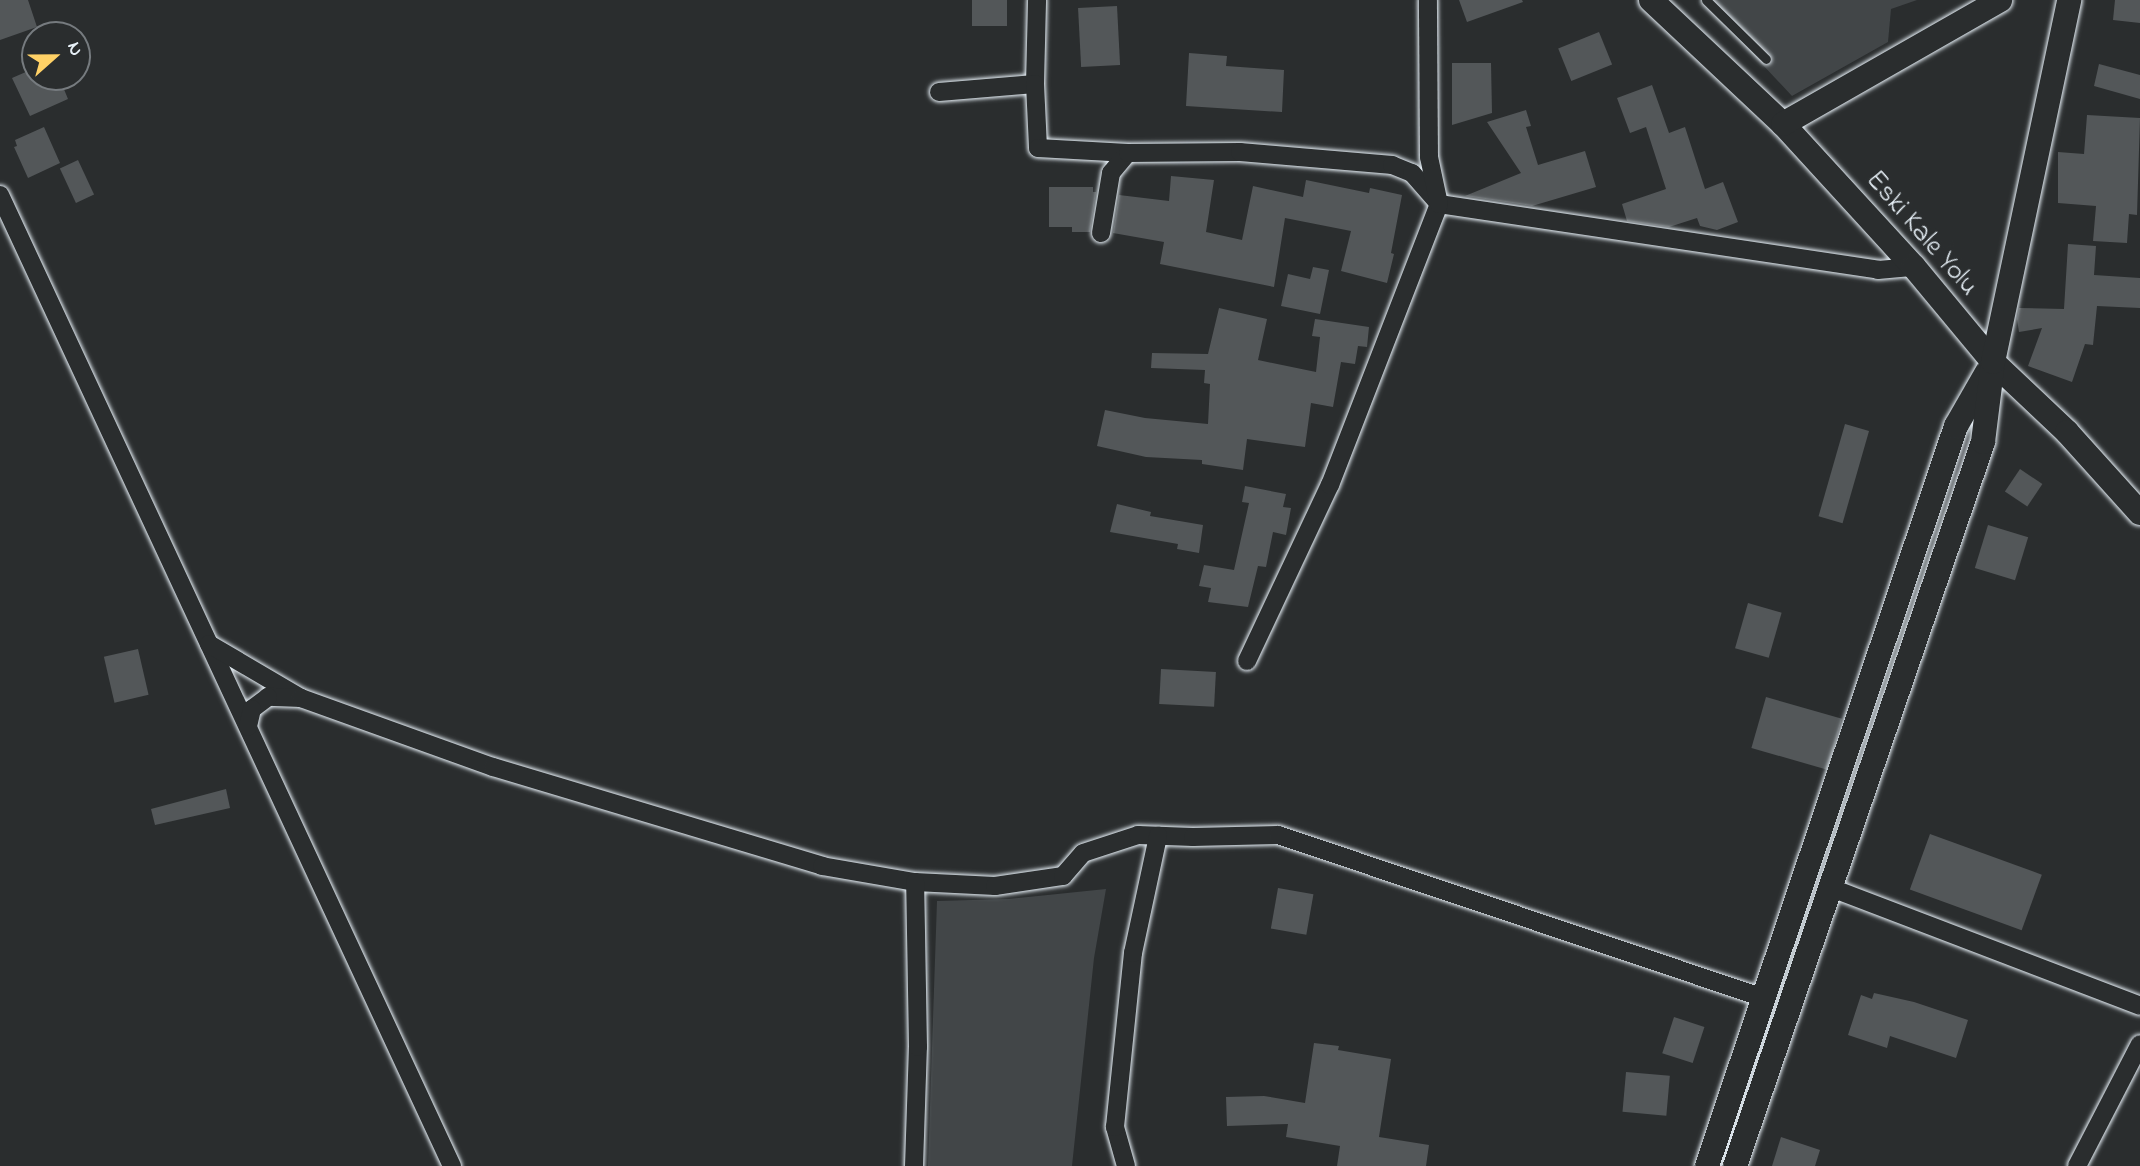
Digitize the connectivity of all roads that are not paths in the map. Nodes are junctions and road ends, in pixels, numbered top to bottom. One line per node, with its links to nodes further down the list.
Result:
1 (1037, 0): 8 (street)
2 (1428, 0): 13 (street)
3 (1651, 0): 10 (street, Eski Kale Yolu)
4 (1706, 0): 7 (lane)
5 (2000, 0): 10 (street)
6 (2070, 0): 16 (street)
7 (1766, 59)
8 (1035, 85): 9 (street); 11 (street)
9 (939, 92)
10 (1783, 124): 15 (street, Eski Kale Yolu)
11 (1128, 153): 13 (street); 14 (street)
12 (0, 195): 18 (street)
13 (1439, 204): 15 (street); 19 (street)
14 (1101, 233)
15 (1914, 267): 16 (street, Eski Kale Yolu)
16 (1993, 362): 17 (street, Eski Kale Yolu); 24 (street); 25 (street)
17 (2140, 513)
18 (209, 644): 20 (street); 21 (street)
19 (1247, 661)
20 (301, 698): 21 (street); 23 (street)
21 (248, 727): 28 (street)
22 (1158, 836): 23 (street); 25 (street); 30 (street)
23 (915, 882): 29 (street)
24 (1829, 887): 26 (street); 32 (street)
25 (1764, 998): 31 (street)
26 (2140, 1006)
27 (2140, 1044): 33 (street)
28 (452, 1166)
29 (914, 1166)
30 (1126, 1166)
31 (1707, 1166)
32 (1735, 1166)
33 (2077, 1166)

